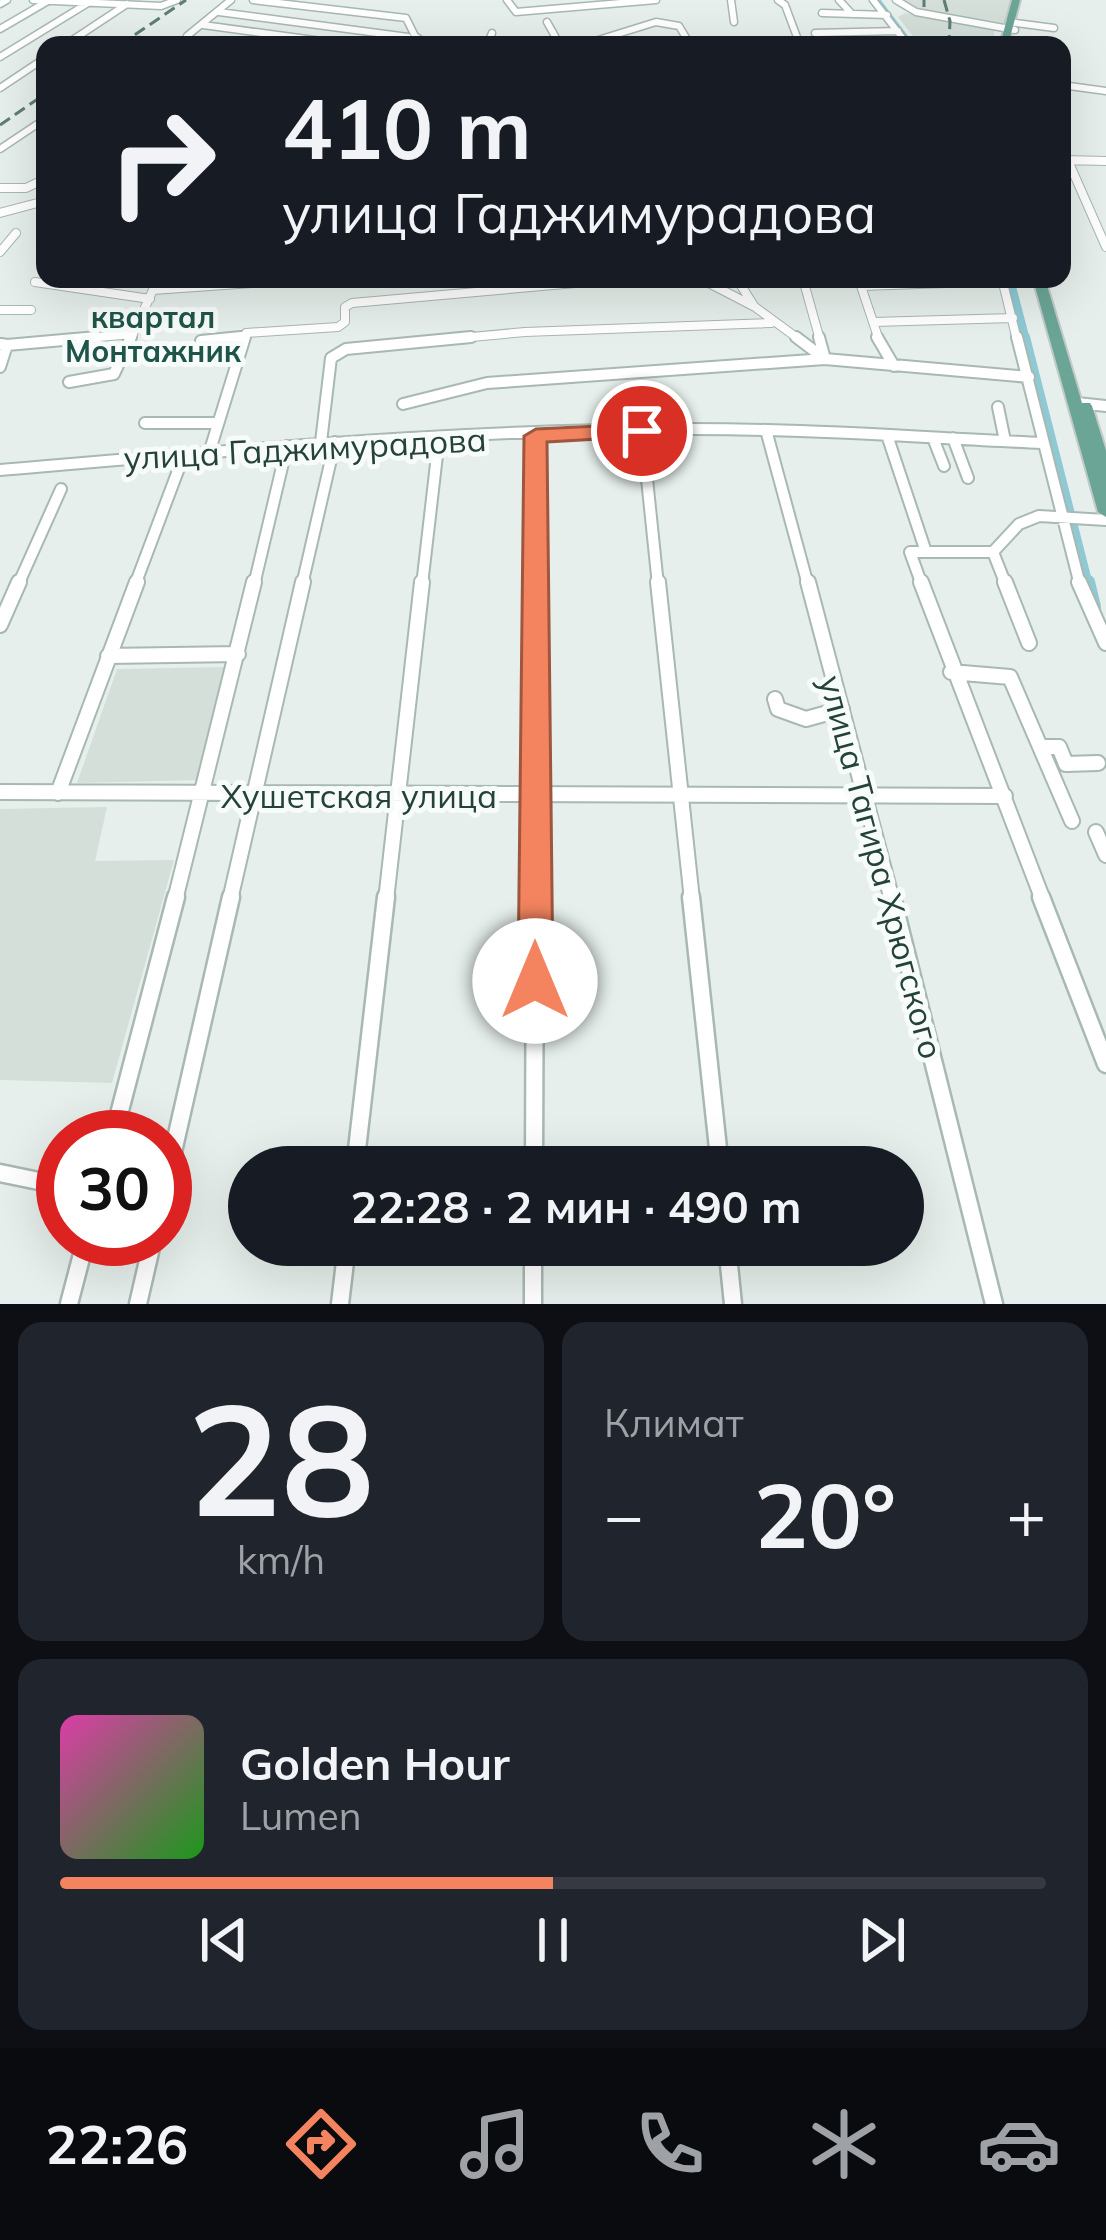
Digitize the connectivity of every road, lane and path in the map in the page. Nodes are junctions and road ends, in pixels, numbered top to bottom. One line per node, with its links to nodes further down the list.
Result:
1 (33, 0): 12 (street)
2 (177, 0): 15 (street)
3 (231, 0): 16 (street)
4 (253, 0): 33 (street)
5 (506, 0): 6 (street)
6 (656, 0)
7 (731, 0): 21 (street)
8 (839, 0): 18 (street)
9 (873, 0): 19 (street)
10 (896, 0): 23 (street)
11 (1020, 0): 23 (main road)
12 (49, 1): 14 (street); 25 (street)
13 (783, 1): 38 (street)
14 (89, 2): 15 (street); 41 (street)
15 (131, 2): 29 (street)
16 (219, 12): 22 (street); 32 (street)
17 (823, 13): 18 (street)
18 (852, 14): 19 (street)
19 (887, 15): 26 (street)
20 (547, 22): 35 (street)
21 (734, 22)
22 (202, 25): 30 (street); 31 (street)
23 (1012, 26): 24 (street); 40 (main road)
24 (1054, 28)
25 (0, 29)
26 (898, 32): 28 (street); 39 (street)
27 (492, 33): 34 (street)
28 (815, 33)
29 (79, 36)
30 (187, 36)
31 (284, 36)
32 (404, 36)
33 (412, 36)
34 (491, 36)
35 (555, 36)
36 (613, 36): 37 (street)
37 (685, 36)
38 (797, 36)
39 (901, 36)
40 (1010, 36)
41 (0, 57)
42 (36, 64): 43 (street)
43 (3, 84)
44 (1071, 86): 45 (street)
45 (1106, 91)
46 (36, 125): 47 (street)
47 (0, 149)
48 (1071, 160): 49 (street)
49 (1106, 161)
50 (1071, 173): 58 (street)
51 (36, 183): 53 (street)
52 (0, 188): 53 (street)
53 (26, 188): 55 (street)
54 (36, 203): 55 (street)
55 (20, 207): 56 (street)
56 (0, 213)
57 (16, 233): 59 (street)
58 (1106, 247)
59 (0, 252)
60 (523, 288): 76 (street)
61 (718, 288): 69 (street)
62 (743, 288): 69 (street)
63 (805, 288): 81 (street)
64 (863, 288): 73 (street)
65 (1005, 288): 72 (street)
66 (1042, 288): 86 (main road)
67 (1052, 288): 86 (main road)
68 (154, 289): 75 (street)
69 (755, 307): 74 (street)
70 (0, 310): 71 (street)
71 (31, 310)
72 (1013, 318): 73 (street); 84 (street)
73 (873, 322): 82 (street)
74 (771, 323): 81 (street); 100 (street)
75 (134, 334): 78 (street); 80 (street)
76 (244, 335): 77 (street); 91 (street)
77 (201, 341)
78 (3, 344): 83 (street)
79 (172, 351): 80 (street)
80 (122, 359): 85 (street)
81 (825, 359): 82 (street); 87 (street)
82 (895, 366): 84 (street)
83 (0, 367)
84 (1029, 377): 101 (street)
85 (69, 382)
86 (1078, 403): 88 (street); 107 (main road); 111 (main road)
87 (403, 404)
88 (1106, 406)
89 (998, 407): 99 (street)
90 (145, 423): 91 (street)
91 (218, 423): 103 (street)
92 (766, 430): 93 (street, улица Гаджимурадова); 94 (street, улица Гаджимурадова); 121 (street, улица Тагира Хрюгского)
93 (642, 431): 95 (street, улица Гаджимурадова); 128 (street)
94 (887, 435): 97 (street, улица Гаджимурадова); 112 (street)
95 (536, 436): 96 (street, улица Гаджимурадова); 130 (street)
96 (439, 438): 100 (street, улица Гаджимурадова); 129 (street)
97 (933, 438): 98 (street, улица Гаджимурадова); 104 (street)
98 (953, 438): 99 (street, улица Гаджимурадова); 108 (street)
99 (1005, 441): 101 (street, улица Гаджимурадова)
100 (328, 442): 102 (street, улица Гаджимурадова); 126 (street)
101 (1042, 443): 110 (street)
102 (286, 446): 103 (street, улица Гаджимурадова); 117 (street)
103 (210, 450): 106 (street, улица Гаджимурадова)
104 (944, 466)
105 (179, 468): 118 (street)
106 (0, 470)
107 (1106, 476)
108 (968, 478)
109 (61, 489): 114 (street)
110 (1060, 516): 111 (street); 113 (street); 116 (street)
111 (1106, 516)
112 (918, 552): 113 (street); 119 (street)
113 (993, 552): 115 (street)
114 (0, 625)
115 (1029, 643)
116 (1106, 643)
117 (238, 655): 118 (street); 127 (street)
118 (108, 656): 125 (street)
119 (951, 672): 122 (street); 132 (street)
120 (775, 699): 121 (street)
121 (842, 709): 131 (street, улица Тагира Хрюгского)
122 (1044, 747): 123 (street); 133 (street)
123 (1098, 763)
124 (0, 793): 125 (street, Хушетская улица)
125 (58, 793): 127 (street, Хушетская улица)
126 (255, 794): 127 (street, Хушетская улица); 129 (street, Хушетская улица); 138 (street)
127 (203, 795): 137 (street)
128 (684, 795): 130 (street, Хушетская улица); 131 (street, Хушетская улица); 141 (street)
129 (396, 796): 130 (street, Хушетская улица); 139 (street)
130 (537, 796): 140 (street)
131 (866, 796): 132 (street, Хушетская улица); 154 (street, улица Тагира Хрюгского)
132 (1006, 796): 136 (street)
133 (1072, 821)
134 (1096, 832): 135 (street)
135 (1106, 856)
136 (1106, 1064)
137 (120, 1110)
138 (183, 1110)
139 (358, 1146)
140 (534, 1146)
141 (718, 1146)
142 (0, 1173): 143 (street)
143 (36, 1180)
144 (79, 1266): 149 (street)
145 (147, 1266): 150 (street)
146 (345, 1266): 151 (street)
147 (533, 1266): 152 (street)
148 (729, 1266): 153 (street)
149 (69, 1304)
150 (138, 1304)
151 (340, 1304)
152 (532, 1304)
153 (733, 1304)
154 (994, 1304)

